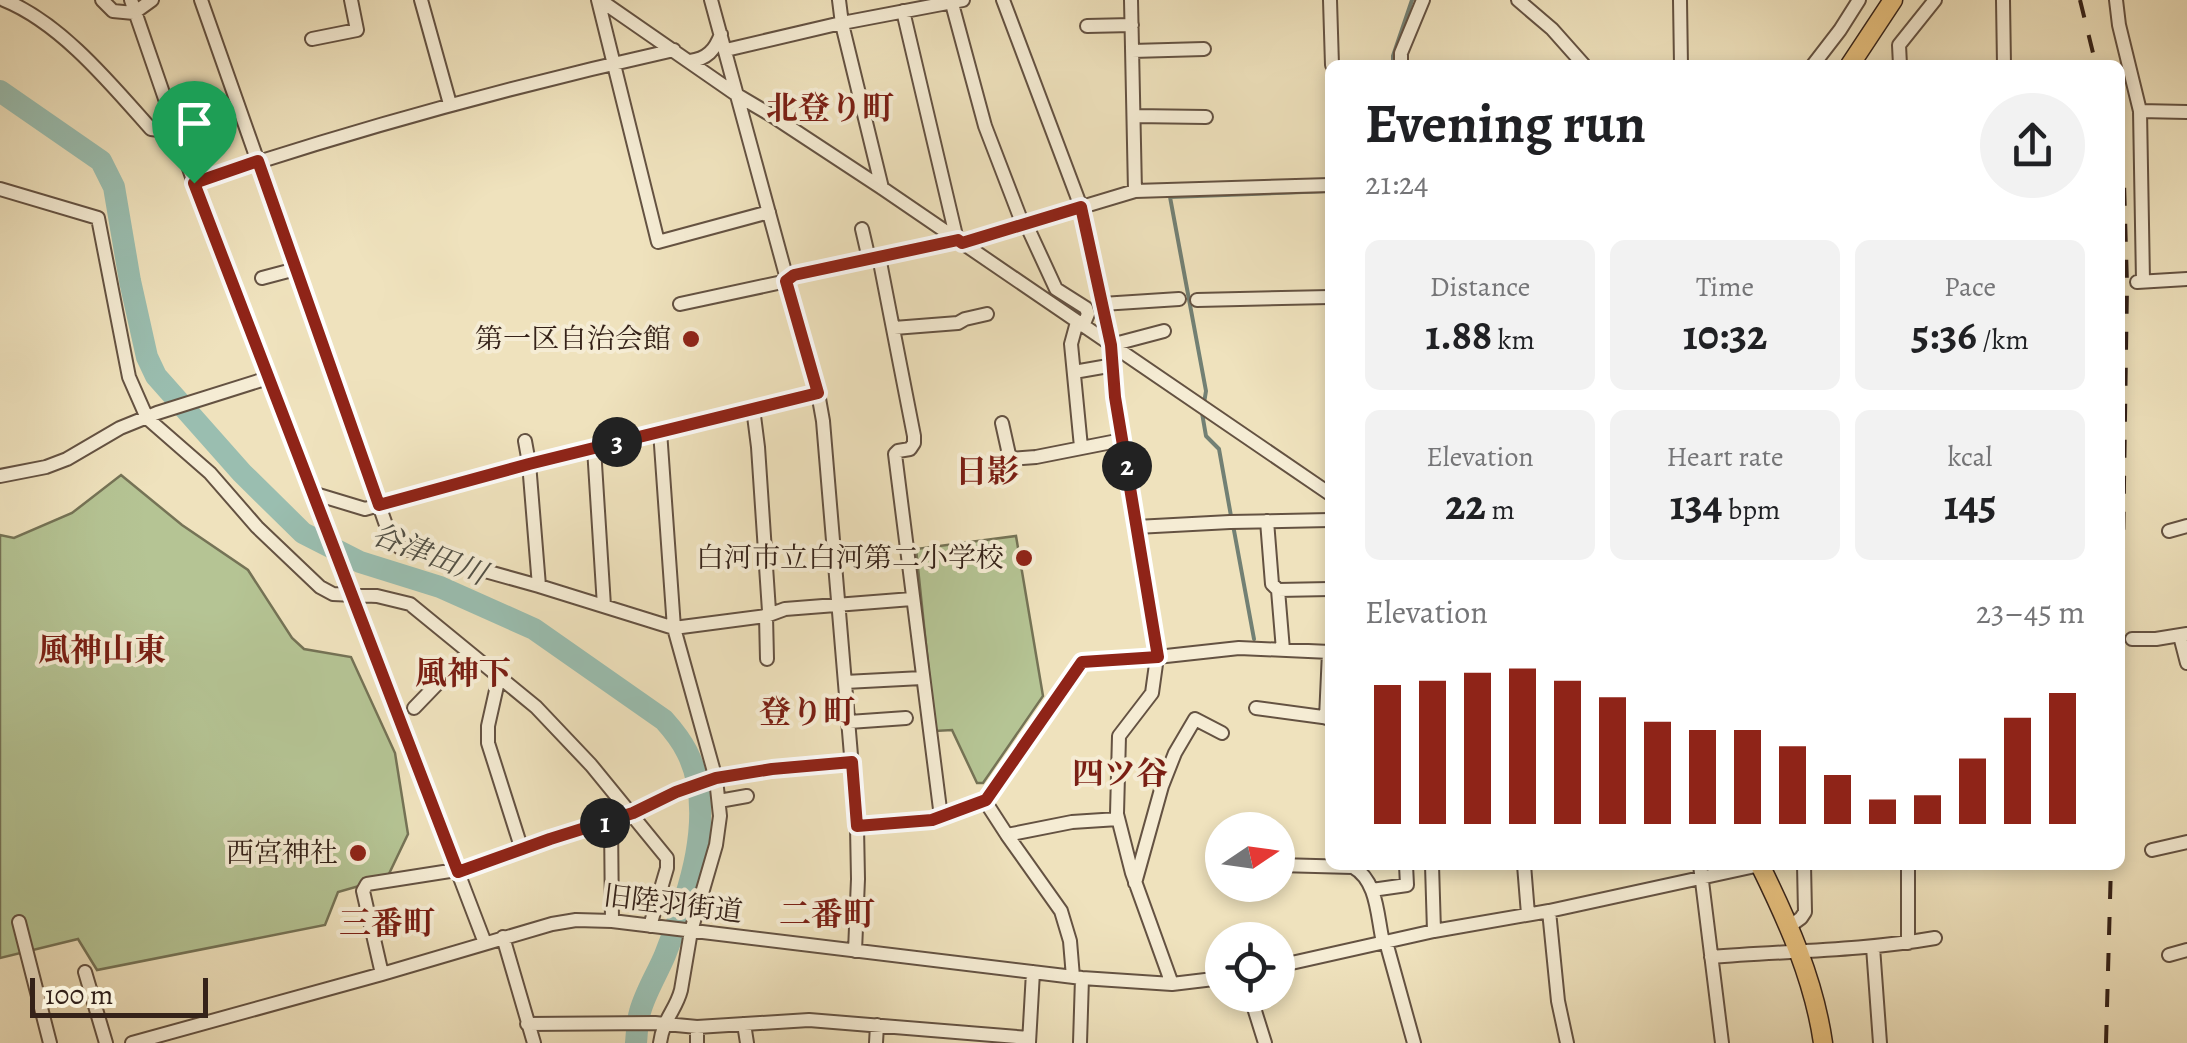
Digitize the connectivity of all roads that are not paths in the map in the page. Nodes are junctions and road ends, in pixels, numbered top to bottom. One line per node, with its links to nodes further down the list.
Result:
1 (4, 0): 49 (street)
2 (102, 0): 22 (street)
3 (152, 0): 22 (street)
4 (200, 0): 50 (street)
5 (351, 0): 28 (street)
6 (421, 0): 44 (street)
7 (599, 0): 29 (street); 42 (street)
8 (712, 0): 27 (street)
9 (839, 0): 24 (street)
10 (1003, 0): 56 (street)
11 (1131, 0): 25 (street)
12 (1330, 0): 33 (street)
13 (1423, 0): 34 (street)
14 (1518, 0): 35 (street)
15 (1680, 0): 36 (street)
16 (1860, 0): 37 (street)
17 (1893, 0): 38 (main road)
18 (1935, 0): 39 (street)
19 (2003, 0): 40 (street)
20 (2116, 0): 45 (street)
21 (956, 1): 23 (street); 58 (street)
22 (132, 6): 49 (street)
23 (903, 10): 24 (street); 60 (street)
24 (842, 24): 30 (street); 53 (street)
25 (1132, 25): 26 (street); 32 (street)
26 (1087, 26)
27 (721, 34): 30 (street); 41 (street)
28 (312, 39)
29 (674, 50): 41 (street); 42 (street)
30 (726, 50): 43 (street)
31 (1204, 50): 32 (street)
32 (1132, 51): 47 (street)
33 (1332, 60)
34 (1402, 60)
35 (1580, 60)
36 (1681, 60)
37 (1817, 60)
38 (1853, 60)
39 (1900, 60)
40 (2004, 60)
41 (690, 61): 43 (street)
42 (614, 63): 44 (street); 57 (street)
43 (738, 95): 53 (street); 57 (street)
44 (450, 104): 50 (street)
45 (2140, 111): 46 (street); 64 (street)
46 (2187, 112)
47 (1134, 116): 48 (street); 55 (street)
48 (1206, 118)
49 (173, 125): 51 (street)
50 (258, 161): 51 (street); 62 (street)
51 (194, 183): 78 (street)
52 (1325, 185): 55 (street)
53 (882, 188): 60 (street)
54 (0, 189): 81 (street)
55 (1135, 191): 56 (street)
56 (1081, 207): 58 (street); 70 (street)
57 (769, 212): 65 (street)
58 (1025, 224): 60 (street); 72 (street)
59 (862, 229): 61 (street)
60 (960, 242): 61 (street); 72 (street)
61 (874, 258): 65 (street); 73 (street)
62 (296, 269): 63 (street); 92 (street)
63 (262, 278)
64 (2187, 280)
65 (786, 281): 69 (street); 79 (street)
66 (1325, 297): 68 (street)
67 (1179, 299): 70 (street)
68 (1197, 300)
69 (680, 304)
70 (1102, 304): 75 (street)
71 (987, 314): 73 (street)
72 (1080, 324): 75 (street); 77 (street)
73 (894, 328): 102 (street)
74 (1164, 330): 75 (street)
75 (1111, 345): 76 (street); 90 (street)
76 (1114, 365): 77 (street); 84 (street)
77 (1074, 372): 86 (street)
78 (268, 378): 81 (street); 91 (street)
79 (818, 393): 80 (street); 103 (street)
80 (753, 408): 83 (street); 105 (street)
81 (152, 416): 89 (street); 99 (street)
82 (1002, 423): 86 (street)
83 (660, 432): 87 (street); 106 (street)
84 (1122, 440): 86 (street); 96 (street)
85 (525, 442): 88 (street)
86 (1081, 447)
87 (594, 448): 88 (street); 104 (street)
88 (529, 464): 92 (street); 98 (street)
89 (0, 476)
90 (1325, 491)
91 (312, 494): 92 (street); 99 (street)
92 (379, 505): 98 (street)
93 (1325, 520): 94 (street)
94 (1267, 521): 96 (street); 101 (street)
95 (2187, 526): 97 (street)
96 (1136, 527): 112 (street)
97 (2169, 530)
98 (539, 586): 104 (street)
99 (348, 589): 110 (street); 147 (street)
100 (1325, 589): 101 (street)
101 (1278, 590): 109 (street)
102 (912, 599): 103 (street); 116 (street)
103 (839, 604): 105 (street); 117 (street)
104 (604, 606): 106 (street)
105 (766, 616): 106 (street); 113 (street)
106 (674, 628): 125 (street)
107 (2184, 635): 108 (street); 114 (street)
108 (2132, 639)
109 (1283, 650): 111 (street); 112 (street)
110 (468, 652): 115 (street); 118 (street)
111 (1325, 652)
112 (1158, 657): 127 (street); 131 (street)
113 (768, 659)
114 (2187, 664)
115 (500, 678): 129 (street); 136 (street)
116 (922, 678): 117 (street); 130 (street)
117 (845, 682): 122 (street)
118 (414, 708)
119 (1256, 708): 121 (street)
120 (906, 718): 122 (street)
121 (1325, 718)
122 (848, 722): 124 (street)
123 (1222, 733): 149 (street)
124 (852, 762): 125 (street); 133 (street)
125 (716, 778): 128 (street); 129 (street)
126 (747, 796): 128 (street)
127 (986, 800): 130 (street); 134 (street)
128 (719, 801): 157 (street)
129 (633, 813): 132 (street); 156 (street)
130 (941, 818): 133 (street)
131 (1118, 819): 134 (street); 149 (street)
132 (611, 821): 136 (street); 153 (street)
133 (857, 826): 167 (street)
134 (1007, 835): 174 (street)
135 (2187, 842): 137 (street)
136 (522, 850): 147 (street)
137 (2152, 850)
138 (1295, 866): 139 (street)
139 (1325, 867)
140 (1355, 870): 150 (street)
141 (1406, 870): 150 (street)
142 (1432, 870): 158 (street)
143 (1524, 870): 152 (street)
144 (1762, 870): 155 (main road)
145 (1804, 870): 155 (street)
146 (1908, 870): 163 (street)
147 (458, 872): 162 (street); 173 (street)
148 (1700, 872): 151 (street); 169 (street)
149 (1135, 883): 176 (street)
150 (1372, 890): 161 (street)
151 (1549, 911): 152 (street); 196 (street)
152 (1528, 914): 158 (street)
153 (612, 921): 156 (street, 旧陸羽街道); 159 (street, 旧陸羽街道)
154 (19, 922): 185 (street)
155 (1790, 926): 165 (main road)
156 (653, 927): 157 (street, 旧陸羽街道)
157 (687, 931): 167 (street, 旧陸羽街道); 179 (street)
158 (1434, 931): 161 (street)
159 (503, 937): 162 (street, 旧陸羽街道); 178 (street)
160 (1935, 938): 163 (street)
161 (1384, 942): 170 (street); 195 (street)
162 (485, 943): 173 (street, 旧陸羽街道)
163 (1908, 943): 164 (street)
164 (1873, 947): 165 (street); 199 (street)
165 (1799, 950): 169 (street); 198 (main road)
166 (2187, 950): 168 (street)
167 (854, 951): 172 (street, 旧陸羽街道)
168 (2169, 955)
169 (1710, 957): 197 (street)
170 (1295, 962)
171 (85, 972): 186 (street)
172 (1033, 972): 174 (street, 旧陸羽街道); 184 (street)
173 (382, 974): 187 (street, 旧陸羽街道)
174 (1078, 978): 176 (street, 旧陸羽街道); 193 (street)
175 (1205, 980): 176 (street, 旧陸羽街道)
176 (1172, 984)
177 (1255, 1012): 194 (street)
178 (527, 1024): 179 (street); 188 (street)
179 (659, 1024): 182 (street); 189 (street)
180 (744, 1024): 181 (street); 182 (street); 191 (street)
181 (877, 1025): 183 (street); 192 (street)
182 (697, 1027): 190 (street)
183 (952, 1037): 184 (street)
184 (1029, 1040)
185 (50, 1043)
186 (106, 1043)
187 (132, 1043)
188 (534, 1043)
189 (660, 1043)
190 (697, 1043)
191 (746, 1043)
192 (876, 1043)
193 (1080, 1043)
194 (1265, 1043)
195 (1414, 1043)
196 (1567, 1043)
197 (1722, 1043)
198 (1823, 1043)
199 (1880, 1043)

